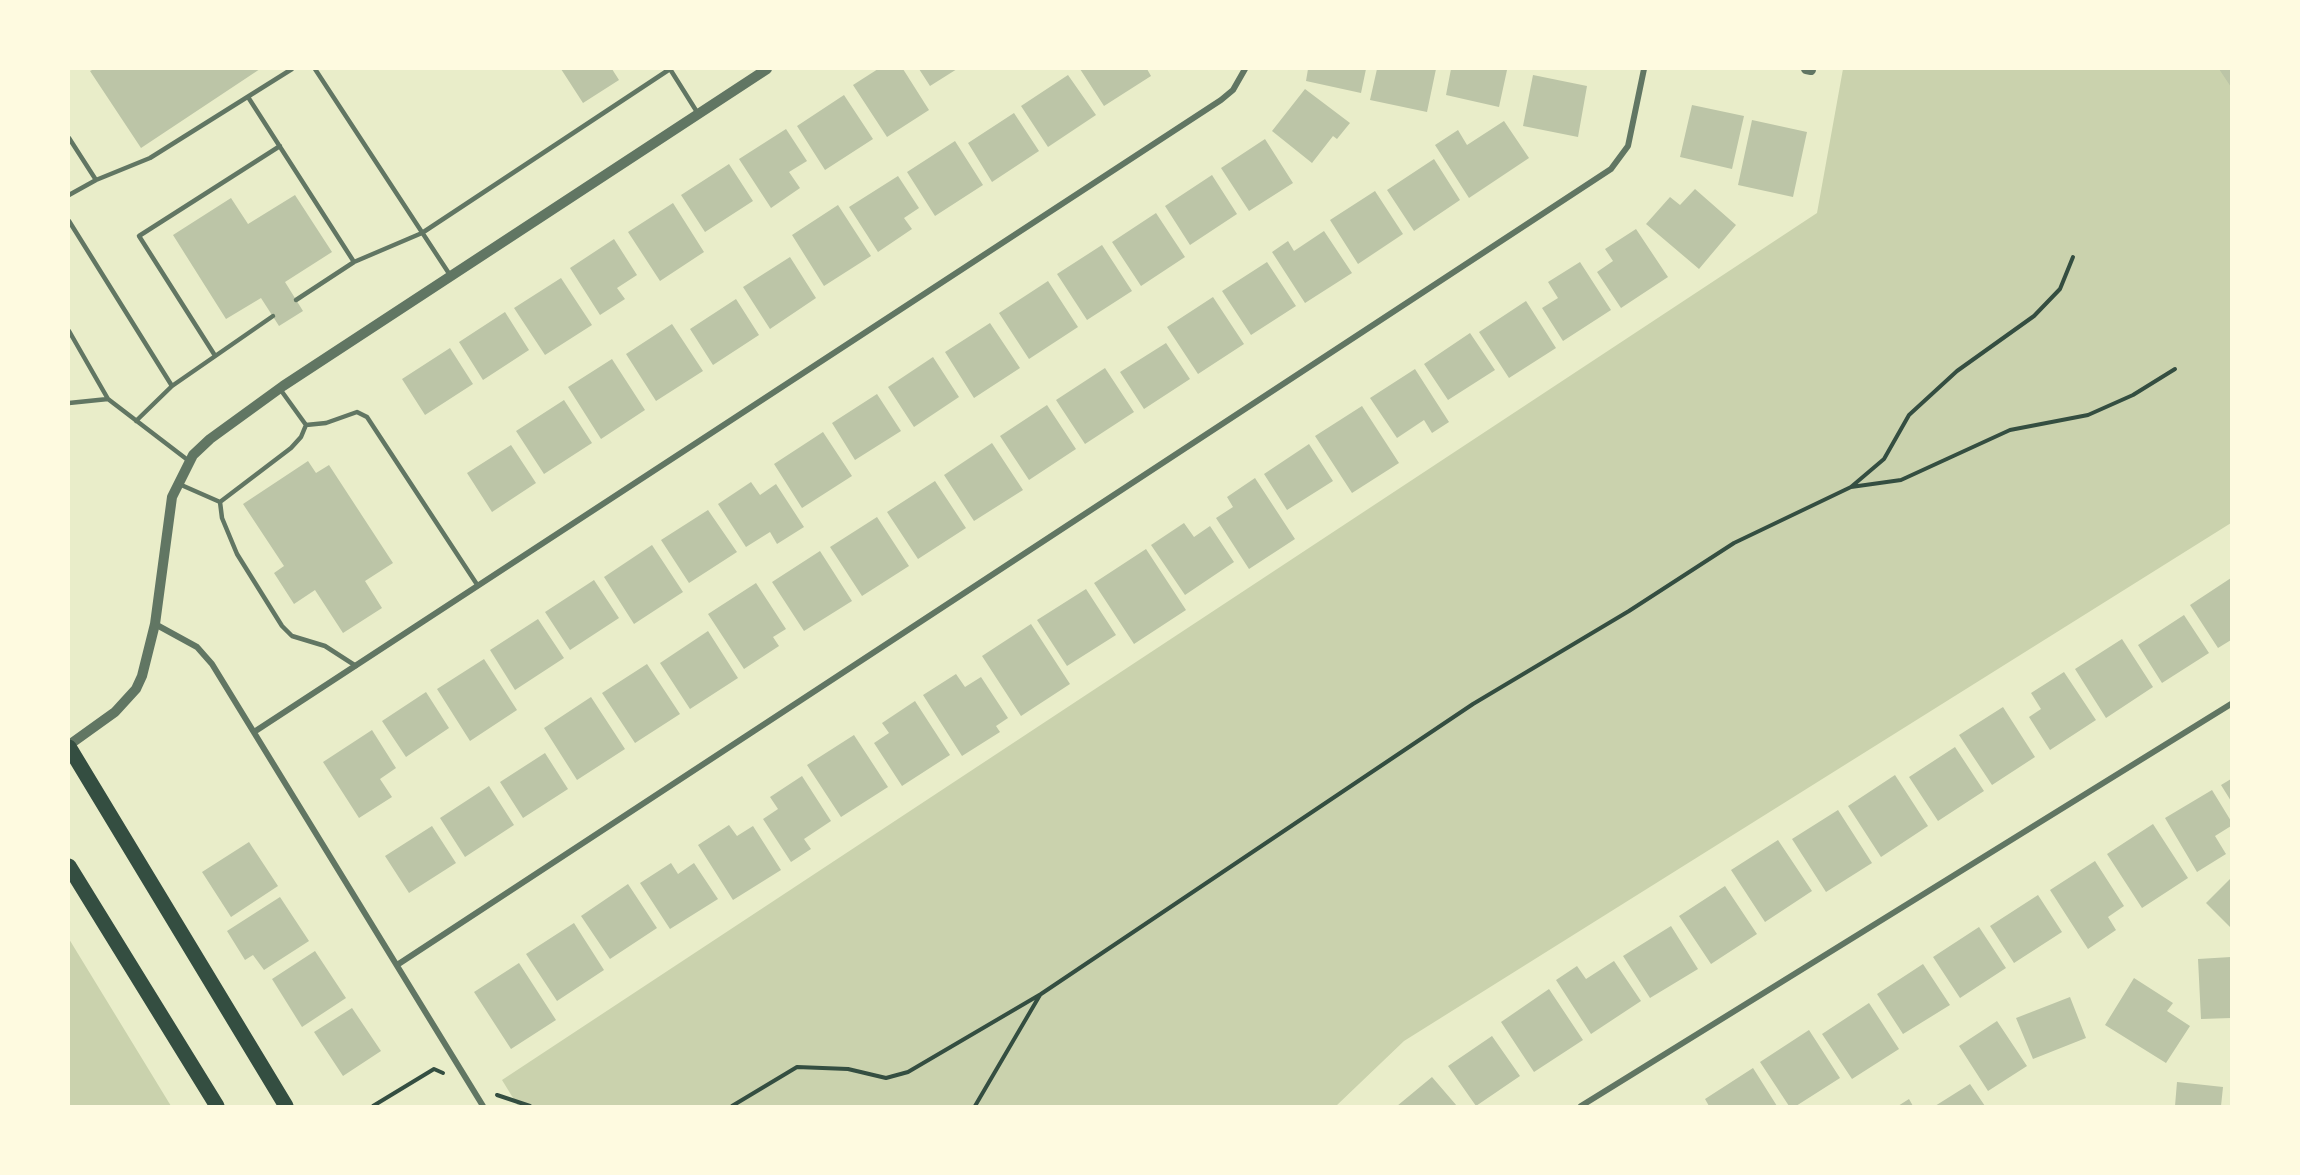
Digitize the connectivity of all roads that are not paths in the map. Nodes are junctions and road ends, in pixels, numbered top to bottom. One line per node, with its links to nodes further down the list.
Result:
1 (292, 69): 6 (lane)
2 (315, 69): 13 (lane)
3 (767, 69): 7 (street)
4 (1245, 69): 29 (street)
5 (1644, 69): 36 (street)
6 (248, 97): 9 (lane); 10 (lane)
7 (698, 114): 13 (lane); 15 (street)
8 (69, 138): 10 (lane)
9 (280, 146): 14 (lane); 19 (lane)
10 (96, 180): 11 (lane)
11 (69, 195)
12 (69, 221): 20 (lane)
13 (422, 233): 14 (lane); 15 (lane)
14 (354, 262): 16 (lane)
15 (451, 276): 21 (street)
16 (296, 300)
17 (273, 316): 19 (lane)
18 (69, 331): 22 (lane)
19 (214, 354): 20 (lane)
20 (172, 386): 24 (lane)
21 (280, 388): 25 (lane); 26 (street)
22 (108, 399): 23 (lane); 24 (lane)
23 (69, 403)
24 (136, 421): 26 (lane)
25 (306, 425): 28 (lane); 29 (lane)
26 (189, 461): 27 (street)
27 (177, 483): 28 (lane); 30 (street)
28 (220, 502): 31 (lane)
29 (478, 586): 31 (street)
30 (155, 624): 33 (street); 34 (street)
31 (356, 666): 33 (street)
32 (2231, 704): 40 (street)
33 (254, 732): 36 (street)
34 (69, 746): 38 (main road)
35 (69, 866): 37 (main road)
36 (397, 965): 39 (street)
37 (217, 1106)
38 (286, 1106)
39 (483, 1106)
40 (1581, 1106)

